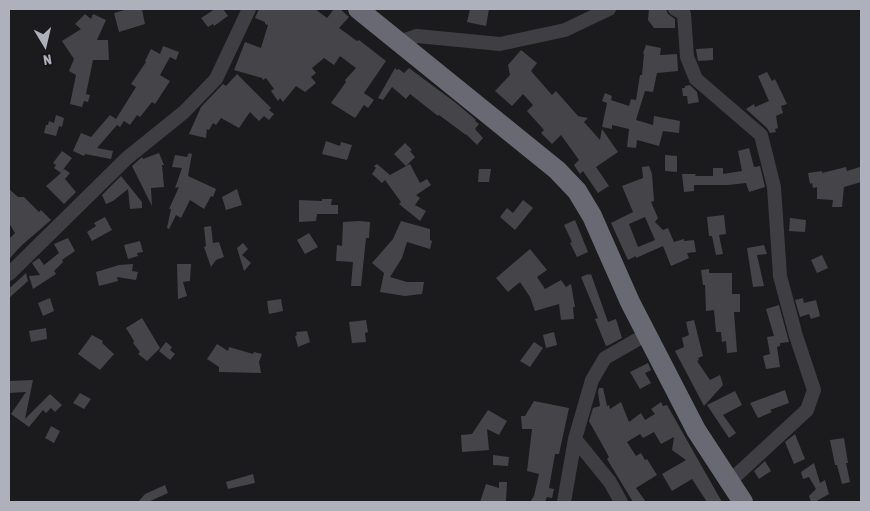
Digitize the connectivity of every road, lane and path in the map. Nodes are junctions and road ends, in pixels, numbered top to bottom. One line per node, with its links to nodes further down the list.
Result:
1 (249, 9): 6 (street)
2 (358, 9): 5 (highway)
3 (609, 9): 5 (street)
4 (675, 9): 9 (street)
5 (399, 42): 7 (highway)
6 (9, 274)
7 (646, 334): 8 (street); 9 (highway)
8 (575, 439): 10 (street); 11 (street)
9 (729, 482): 12 (highway)
10 (564, 502)
11 (621, 502)
12 (743, 502)

